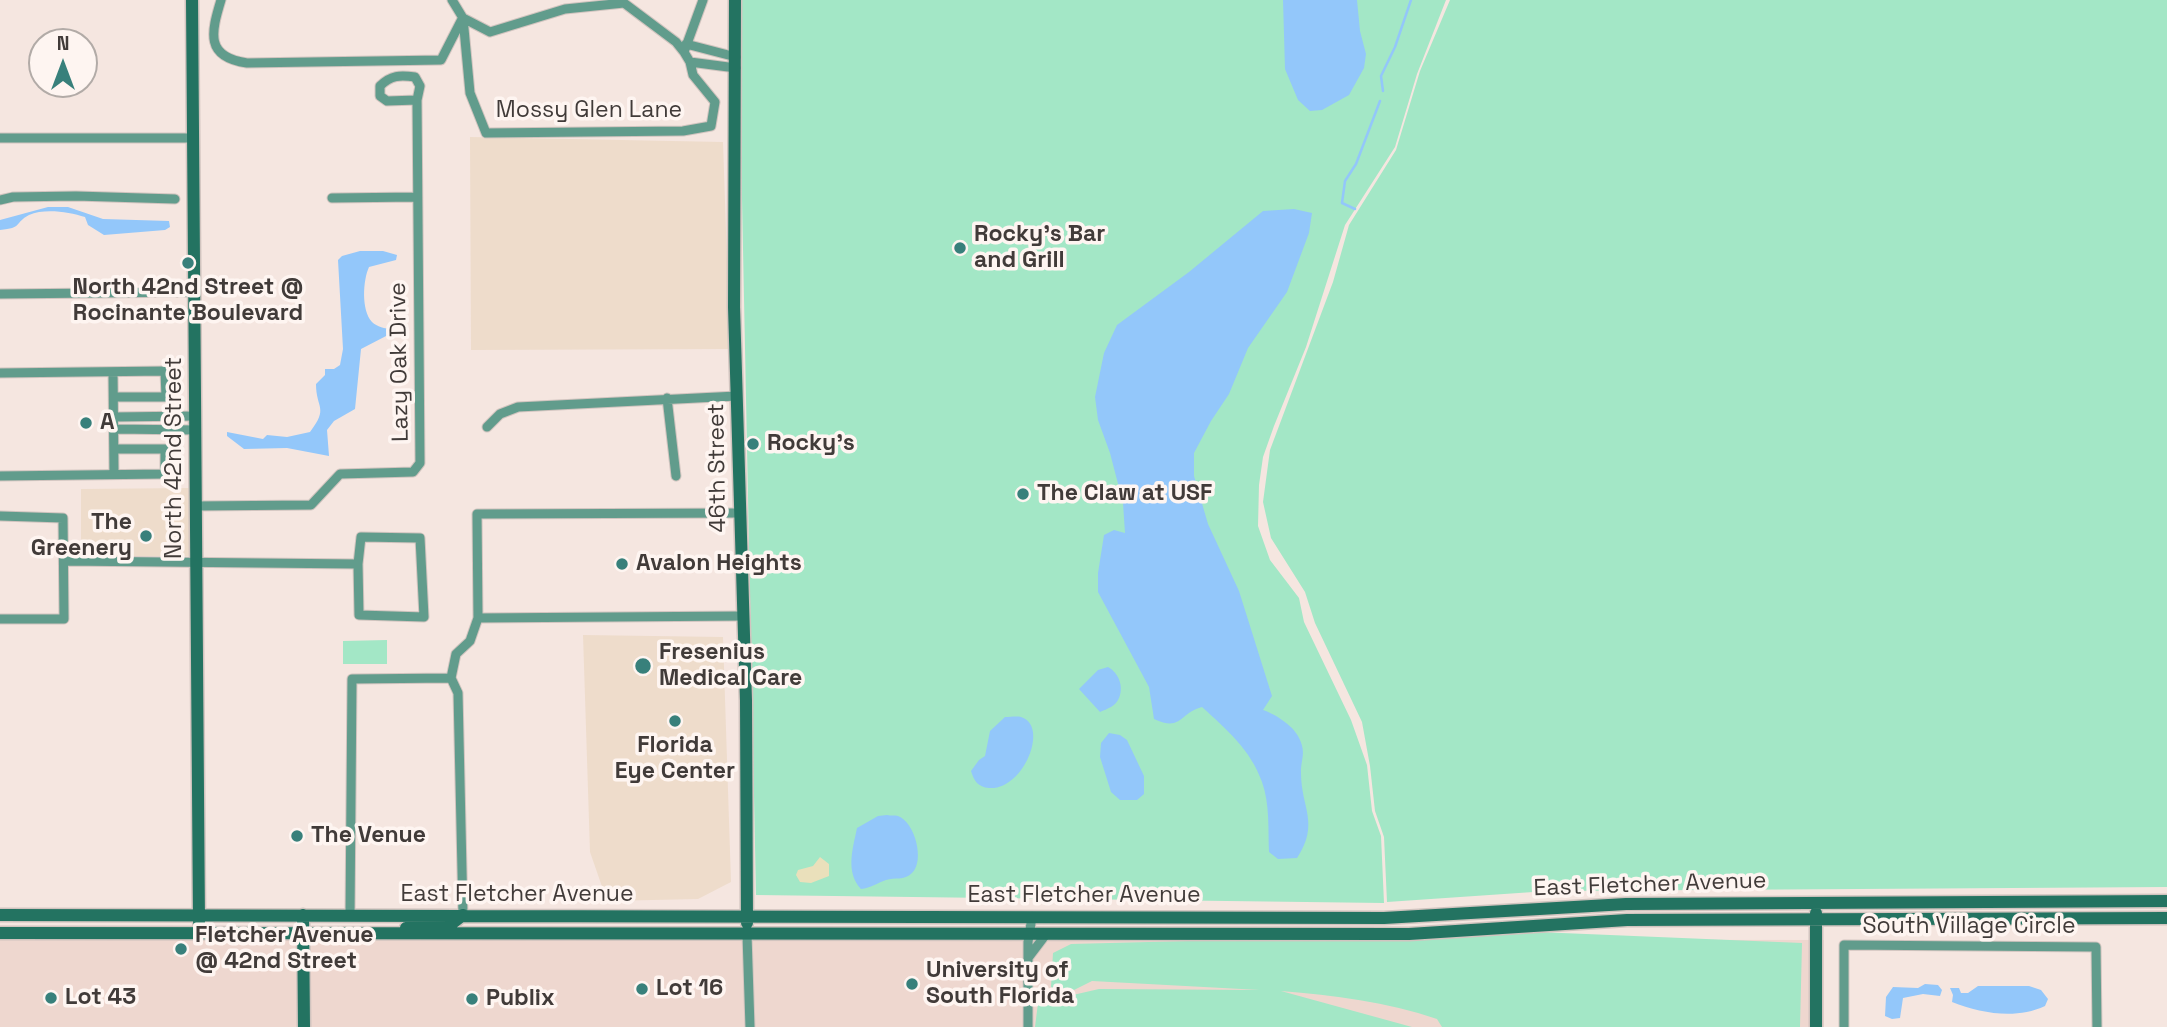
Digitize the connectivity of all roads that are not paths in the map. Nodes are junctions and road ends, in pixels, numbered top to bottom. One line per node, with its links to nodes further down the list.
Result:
1 (192, 0): 12 (main road, North 42nd Street)
2 (221, 0): 6 (street)
3 (452, 0): 6 (street)
4 (703, 0): 7 (street)
5 (735, 0): 9 (main road, 46th Street)
6 (463, 18): 7 (street); 8 (street, Mossy Glen Lane)
7 (686, 45): 8 (street, Mossy Glen Lane); 9 (street)
8 (690, 62): 9 (street)
9 (736, 62): 21 (main road, 46th Street)
10 (417, 100): 10 (street); 13 (street, Lazy Oak Drive)
11 (0, 138): 12 (street)
12 (194, 138): 17 (main road, North 42nd Street)
13 (417, 197): 14 (street); 32 (street, Lazy Oak Drive)
14 (332, 198)
15 (171, 199): 16 (street)
16 (0, 200)
17 (195, 292): 18 (street); 25 (main road, North 42nd Street)
18 (0, 294)
19 (114, 372): 20 (street); 22 (street); 22 (street)
20 (0, 373)
21 (737, 396): 23 (street); 33 (main road, 46th Street)
22 (114, 397): 24 (street)
23 (667, 398): 26 (street); 31 (street)
24 (114, 417): 25 (street); 27 (street)
25 (195, 423): 27 (street); 32 (main road, North 42nd Street)
26 (486, 428)
27 (114, 429): 28 (street)
28 (114, 449): 29 (street); 29 (street)
29 (114, 474): 30 (street)
30 (0, 475)
31 (676, 476)
32 (197, 506): 36 (main road, North 42nd Street)
33 (739, 513): 38 (main road, 46th Street); 39 (street)
34 (0, 516): 35 (street)
35 (64, 561): 36 (street); 40 (street)
36 (197, 561): 37 (street); 45 (main road, North 42nd Street)
37 (358, 564): 37 (street)
38 (743, 617): 39 (street); 49 (main road, 46th Street)
39 (478, 618): 41 (street)
40 (0, 619)
41 (451, 678): 47 (street); 48 (street)
42 (2167, 901): 43 (main road, East Fletcher Avenue)
43 (1816, 902): 50 (main road, East Fletcher Avenue); 52 (main road)
44 (0, 915): 45 (main road, East Fletcher Avenue)
45 (199, 915): 46 (main road, East Fletcher Avenue); 54 (main road, North 42nd Street)
46 (303, 915): 47 (main road, East Fletcher Avenue); 56 (main road)
47 (350, 915): 48 (main road, East Fletcher Avenue)
48 (463, 915): 49 (main road, East Fletcher Avenue); 57 (main road)
49 (747, 915): 50 (main road, East Fletcher Avenue); 58 (main road, 46th Street)
50 (1032, 917): 59 (street)
51 (2167, 918): 52 (main road, East Fletcher Avenue)
52 (1816, 919): 55 (main road, East Fletcher Avenue); 64 (main road)
53 (0, 933): 54 (main road, East Fletcher Avenue)
54 (198, 933): 56 (main road, East Fletcher Avenue)
55 (1047, 933): 59 (main road, East Fletcher Avenue); 60 (street)
56 (304, 934): 57 (main road, East Fletcher Avenue); 61 (main road)
57 (382, 934): 58 (main road, East Fletcher Avenue)
58 (747, 935): 59 (main road, East Fletcher Avenue); 62 (street)
59 (1028, 938): 60 (street)
60 (1028, 958): 63 (street)
61 (304, 1027)
62 (750, 1027)
63 (1028, 1027)
64 (1816, 1027)
65 (1844, 1027): 66 (street, South Village Circle)
66 (2096, 1027)

